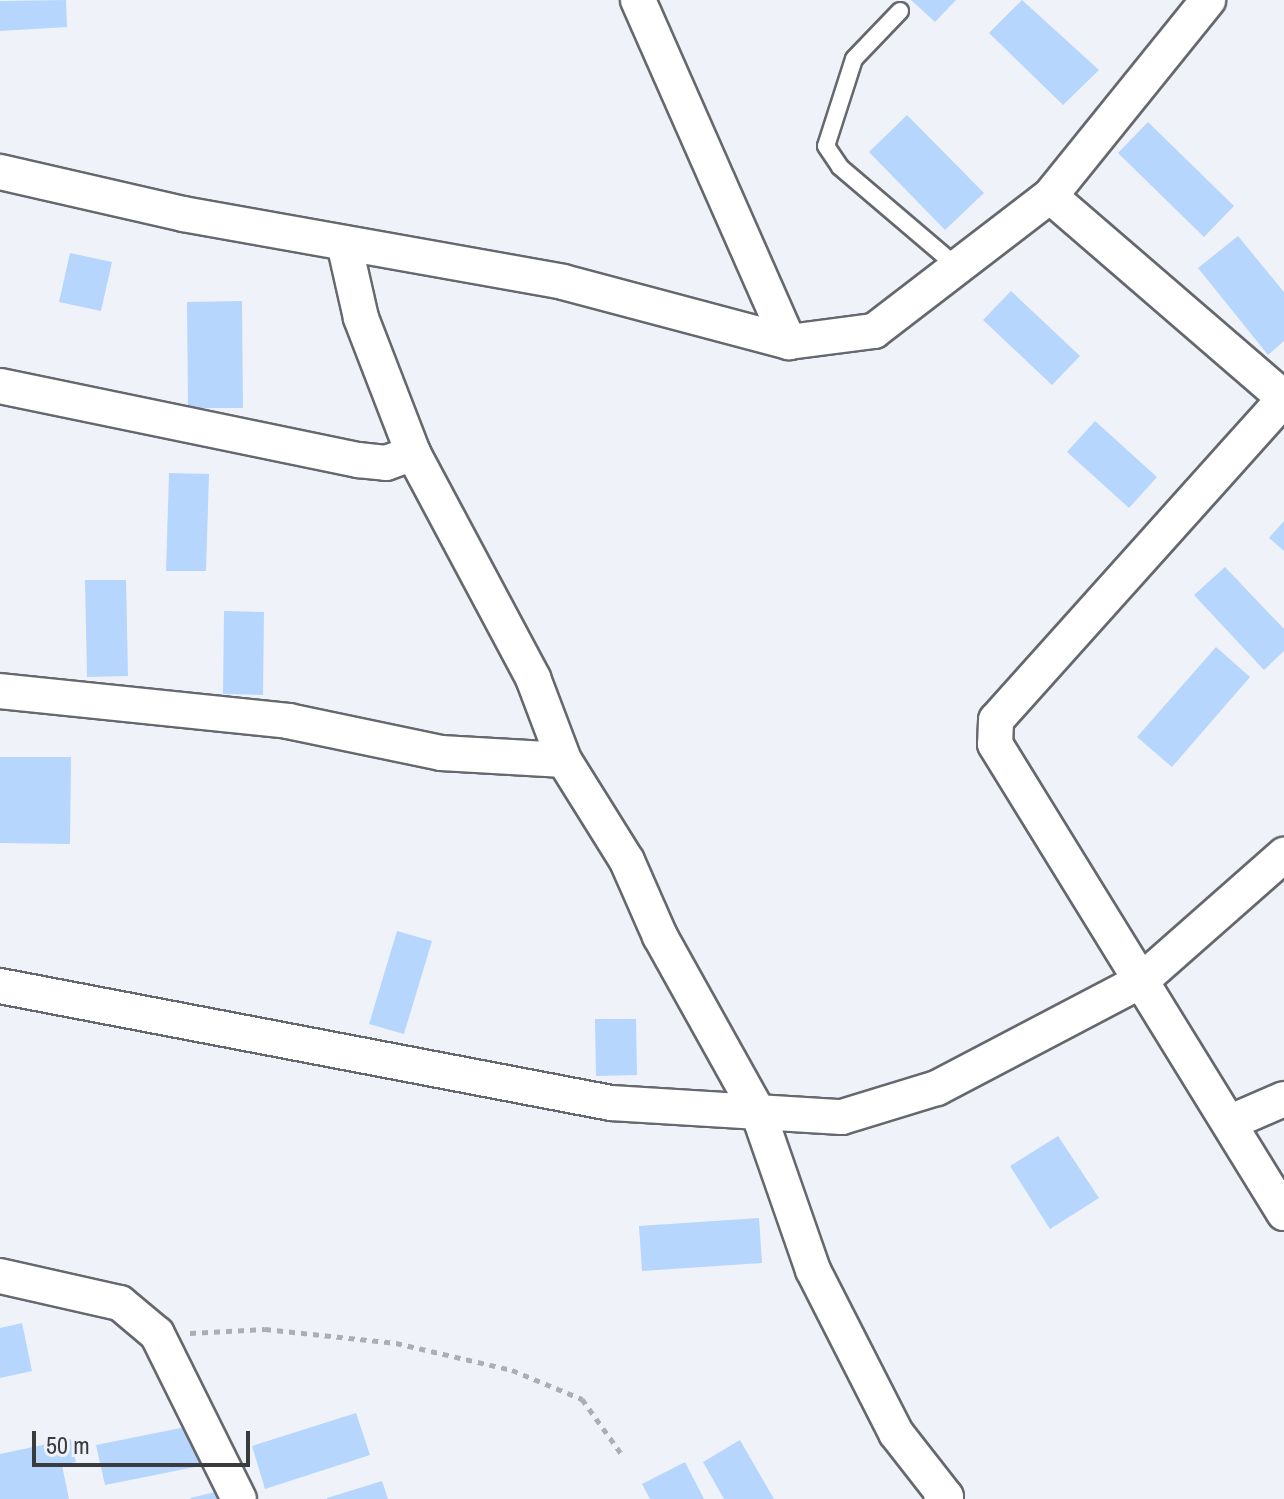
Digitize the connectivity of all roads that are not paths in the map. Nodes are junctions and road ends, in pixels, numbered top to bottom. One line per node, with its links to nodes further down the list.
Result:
1 (638, 0): 8 (street)
2 (1208, 0): 5 (street)
3 (900, 11): 7 (lane)
4 (0, 172): 6 (street)
5 (1050, 196): 7 (street); 10 (street)
6 (344, 243): 8 (street); 11 (street)
7 (954, 264): 8 (street)
8 (789, 342)
9 (0, 386): 11 (street)
10 (1284, 398): 15 (street)
11 (413, 453): 13 (street)
12 (0, 691): 13 (street)
13 (564, 760): 18 (street)
14 (1284, 855): 15 (street)
15 (1141, 981): 18 (street); 19 (street)
16 (0, 986): 18 (street)
17 (1284, 1099): 19 (street)
18 (758, 1112): 22 (street)
19 (1231, 1122): 20 (street)
20 (1284, 1213)
21 (0, 1276): 23 (street)
22 (945, 1498)
23 (239, 1499)

